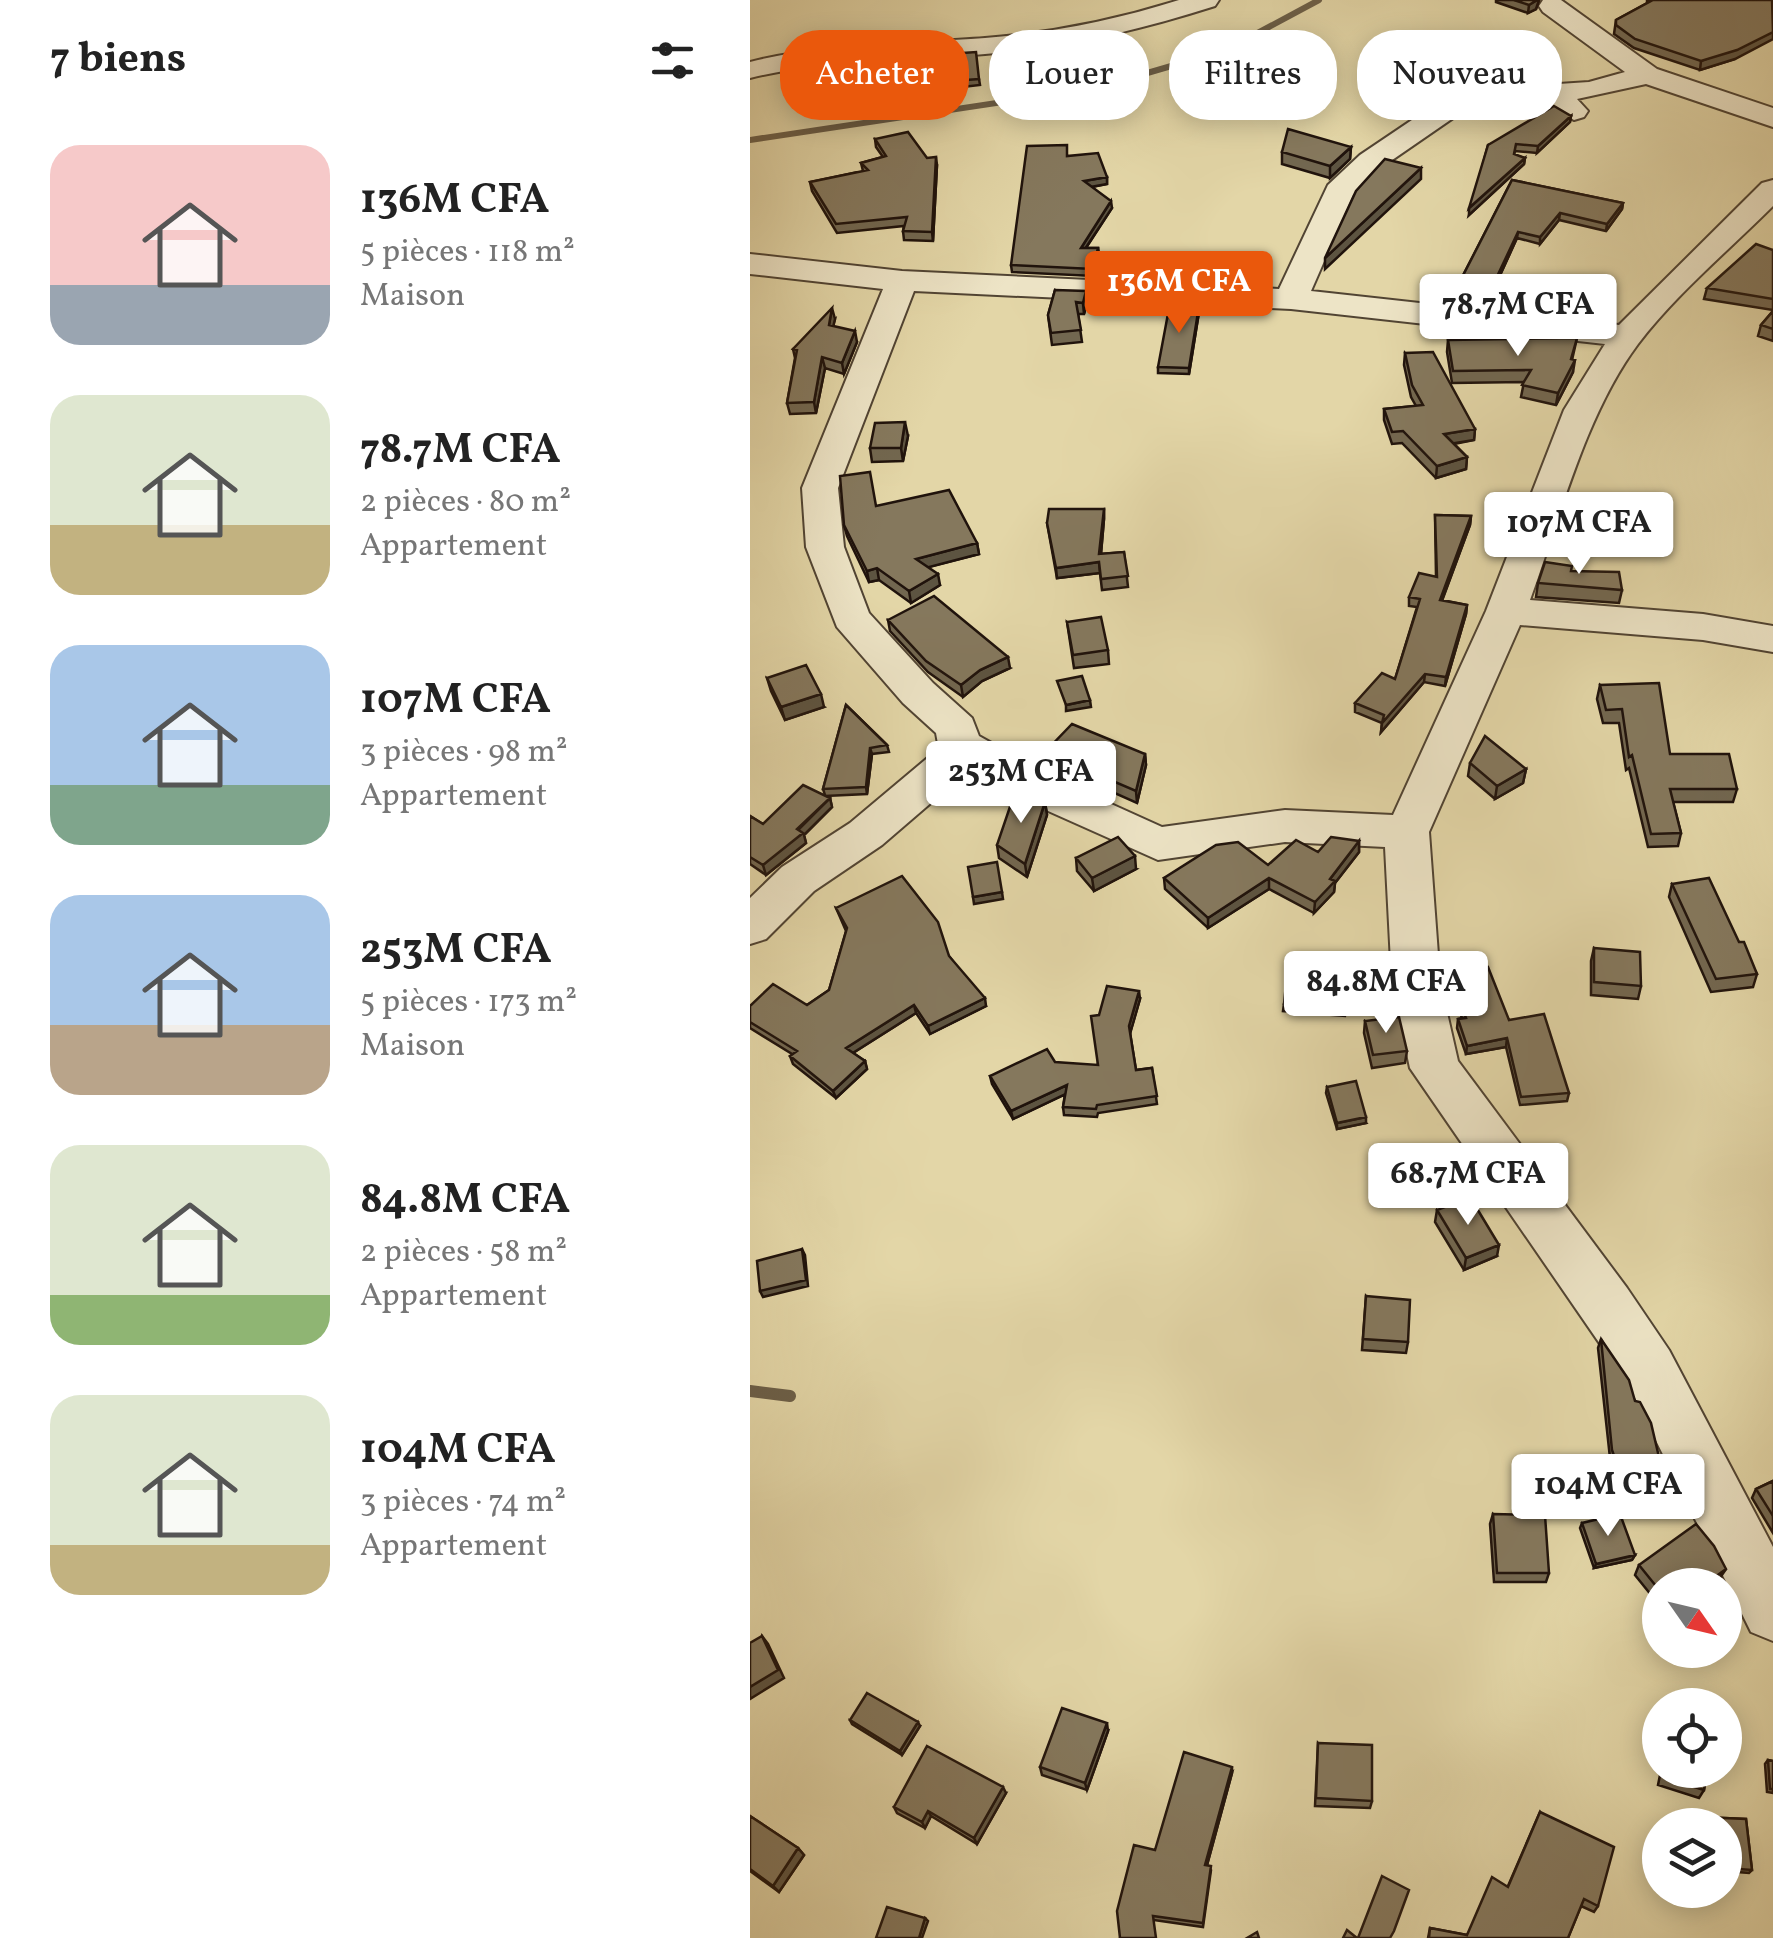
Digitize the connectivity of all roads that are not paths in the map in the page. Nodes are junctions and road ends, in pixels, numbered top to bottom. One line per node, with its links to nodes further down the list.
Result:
1 (1206, 0): 3 (street)
2 (1552, 6): 4 (street)
3 (750, 70)
4 (1647, 75): 5 (street); 9 (street)
5 (1773, 118)
6 (1764, 211): 10 (street)
7 (750, 264): 8 (street)
8 (902, 281): 9 (street); 13 (street)
9 (1291, 299): 10 (street)
10 (1627, 336): 11 (street)
11 (1506, 612): 12 (street); 14 (street)
12 (1773, 638)
13 (959, 744): 14 (street); 15 (street)
14 (1407, 832): 16 (street)
15 (750, 926)
16 (1773, 1610)

